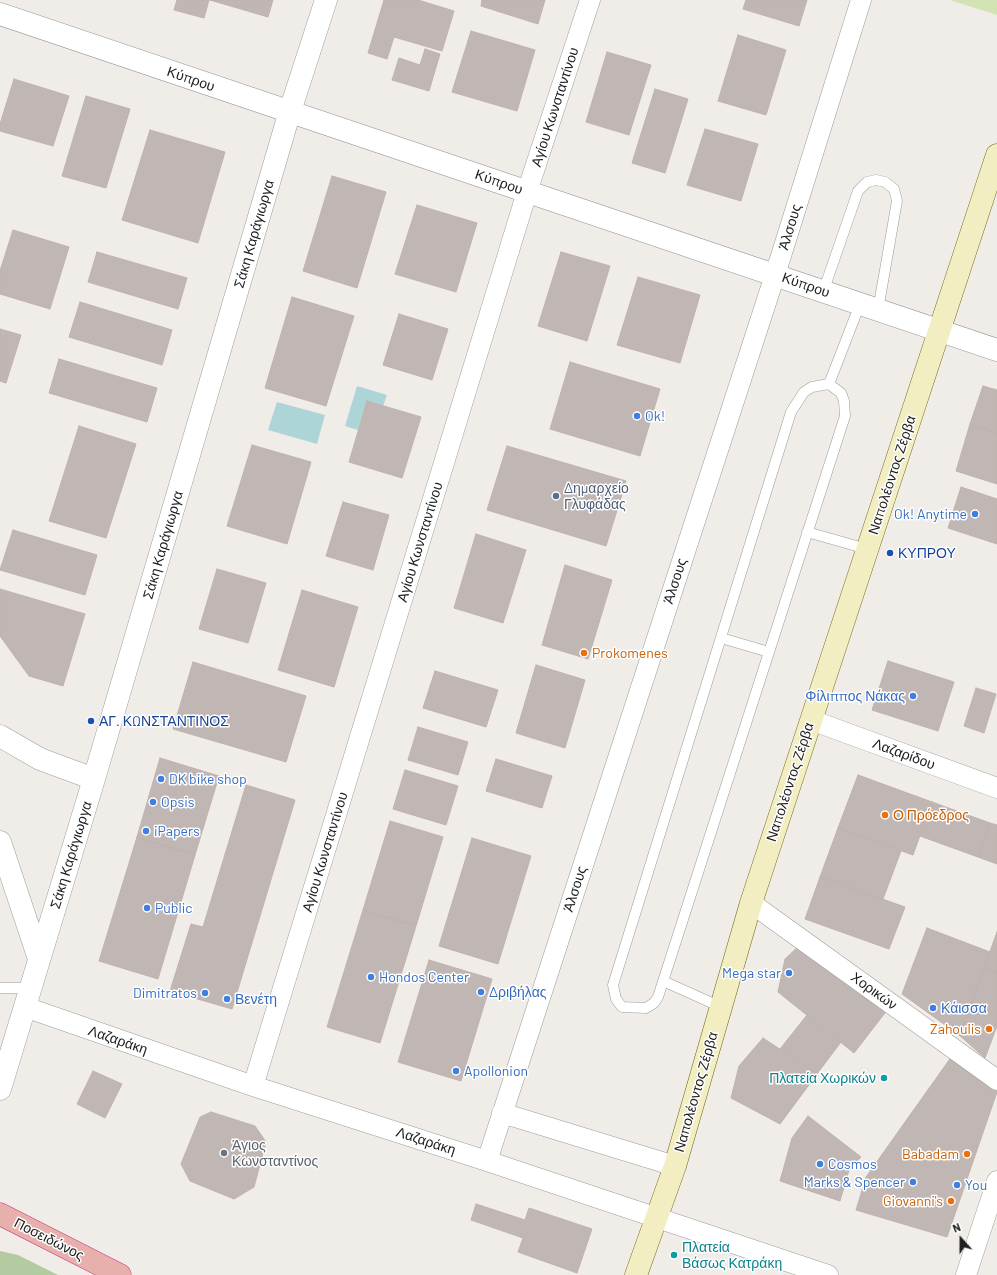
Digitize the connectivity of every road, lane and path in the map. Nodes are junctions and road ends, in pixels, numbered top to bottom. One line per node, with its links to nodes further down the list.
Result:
1 (326, 0): 5 (street, Σάκη Καράγιωργα)
2 (590, 0): 7 (street, Αγίου Κωνσταντίνου)
3 (861, 0): 8 (street, Άλσους)
4 (0, 14): 5 (street, Κύπρου)
5 (290, 111): 7 (street, Κύπρου); 20 (street, Σάκη Καράγιωργα)
6 (997, 155): 11 (main road, Ναπολέοντος Ζέρβα)
7 (527, 192): 8 (street, Κύπρου); 31 (street, Αγίου Κωνσταντίνου)
8 (775, 275): 9 (street, Κύπρου); 33 (street, Άλσους)
9 (823, 292): 10 (street, Κύπρου); 10 (lane)
10 (869, 307): 11 (street, Κύπρου); 13 (lane)
11 (938, 330): 12 (street, Κύπρου); 15 (main road, Ναπολέοντος Ζέρβα)
12 (997, 350)
13 (829, 384): 14 (lane); 16 (lane)
14 (807, 532): 15 (lane); 17 (lane)
15 (867, 549): 18 (main road, Ναπολέοντος Ζέρβα)
16 (721, 638): 17 (lane); 25 (lane)
17 (769, 652): 25 (lane)
18 (811, 720): 21 (street, Λαζαρίδου); 23 (main road, Ναπολέοντος Ζέρβα)
19 (0, 736): 20 (street)
20 (94, 779): 24 (street, Σάκη Καράγιωργα)
21 (997, 788)
22 (0, 842): 24 (street)
23 (750, 902): 28 (main road, Ναπολέοντος Ζέρβα); 30 (street, Χορικών)
24 (39, 959): 27 (street, Σάκη Καράγιωργα)
25 (663, 981): 28 (lane)
26 (0, 988): 27 (lane)
27 (28, 998): 29 (street, Σάκη Καράγιωργα); 31 (street, Λαζαράκη)
28 (721, 1007): 35 (main road, Ναπολέοντος Ζέρβα)
29 (3, 1069): 32 (street, Σάκη Καράγιωργα)
30 (997, 1080)
31 (253, 1086): 34 (street, Λαζαράκη)
32 (0, 1089)
33 (502, 1113): 34 (street, Άλσους); 35 (street)
34 (487, 1161): 38 (street, Λαζαράκη)
35 (675, 1166): 38 (main road, Ναπολέοντος Ζέρβα)
36 (997, 1180): 42 (street)
37 (0, 1214): 39 (highway, Ποσειδώνος)
38 (658, 1217): 40 (main road, Ναπολέοντος Ζέρβα); 41 (street, Λαζαράκη)
39 (120, 1275)
40 (636, 1275)
41 (828, 1275)
42 (966, 1275)

